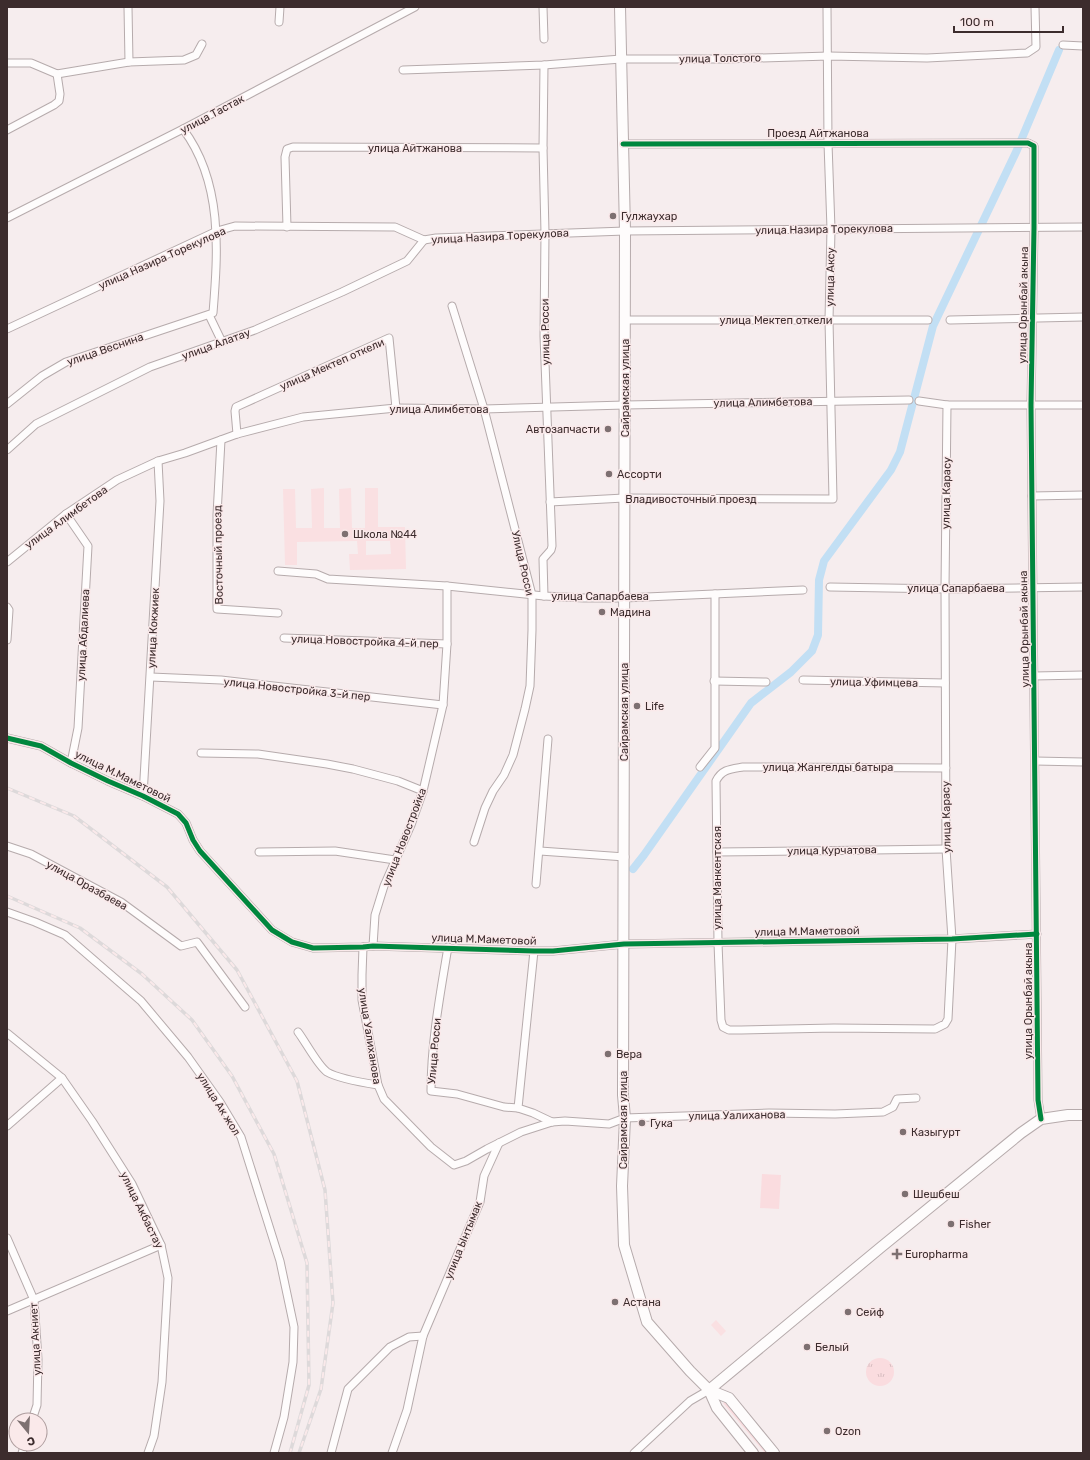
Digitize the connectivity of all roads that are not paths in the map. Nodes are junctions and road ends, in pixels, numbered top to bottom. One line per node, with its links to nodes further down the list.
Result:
1 (128, 7): 15 (street)
2 (280, 7): 8 (street)
3 (414, 7): 20 (street, улица Тастак)
4 (543, 7): 9 (street)
5 (620, 7): 14 (main road, Сайрамская улица)
6 (827, 7): 13 (street, улица Аксу)
7 (1035, 7): 13 (street, улица Толстого)
8 (280, 22)
9 (544, 39)
10 (202, 44): 15 (street)
11 (1063, 45): 12 (street)
12 (1083, 46)
13 (829, 56): 14 (street, улица Толстого); 22 (street, улица Аксу)
14 (621, 60): 17 (street, улица Толстого); 24 (main road, Сайрамская улица)
15 (129, 62): 19 (street)
16 (7, 63): 19 (street)
17 (544, 65): 18 (street, улица Толстого); 25 (street, улица Росси)
18 (403, 70)
19 (57, 74): 21 (street)
20 (183, 129): 26 (street, улица Тастак); 32 (street)
21 (7, 130)
22 (828, 143): 23 (street, Проезд Айтжанова); 24 (street, Проезд Айтжанова); 30 (street, улица Аксу)
23 (1028, 143): 29 (street, улица Орынбай акына)
24 (624, 144): 31 (main road, Сайрамская улица)
25 (543, 148): 27 (street, улица Айтжанова); 33 (street, улица Росси)
26 (7, 218)
27 (287, 227): 32 (street, улица Назира Торекулова); 34 (street, улица Назира Торекулова)
28 (1083, 227): 29 (street, улица Назира Торекулова)
29 (1034, 228): 30 (street, улица Назира Торекулова); 38 (street, улица Орынбай акына)
30 (831, 229): 31 (street, улица Назира Торекулова); 40 (street, улица Аксу)
31 (625, 231): 33 (street, улица Назира Торекулова); 39 (main road, Сайрамская улица)
32 (217, 232): 36 (street); 43 (street, улица Назира Торекулова)
33 (545, 233): 34 (street, улица Назира Торекулова); 53 (street, улица Росси)
34 (424, 240): 44 (street, улица Алатау)
35 (452, 306): 55 (street, Улица Росси)
36 (211, 314): 44 (street); 48 (street, улица Веснина)
37 (1083, 317): 38 (street)
38 (1033, 318): 42 (street); 51 (street, улица Орынбай акына)
39 (625, 320): 40 (street, улица Мектеп откели); 49 (main road, Сайрамская улица)
40 (829, 320): 41 (street, улица Мектеп откели); 46 (street, улица Аксу)
41 (928, 320)
42 (950, 320)
43 (7, 329)
44 (222, 342): 58 (street, улица Алатау)
45 (909, 400): 46 (street, улица Алимбетова)
46 (831, 401): 49 (street, улица Алимбетова); 63 (street, улица Аксу)
47 (919, 401): 50 (street)
48 (7, 404)
49 (625, 405): 53 (street, улица Алимбетова); 62 (main road, Сайрамская улица)
50 (947, 405): 51 (street); 72 (street, улица Карасу)
51 (1031, 405): 52 (street); 61 (street, улица Орынбай акына)
52 (1083, 405)
53 (546, 407): 55 (street, улица Алимбетова); 64 (street, улица Росси)
54 (396, 408): 55 (street, улица Алимбетова); 56 (street, улица Алимбетова); 56 (street, улица Мектеп откели)
55 (484, 409): 75 (street, Улица Росси)
56 (237, 434): 57 (street, улица Алимбетова)
57 (221, 440): 59 (street, улица Алимбетова); 79 (street, Восточный проезд)
58 (7, 450)
59 (158, 461): 65 (street, улица Алимбетова); 85 (street, улица Кокжиек)
60 (1083, 495): 61 (street)
61 (1032, 496): 70 (street, улица Орынбай акына)
62 (624, 498): 63 (street, Владивосточный проезд); 64 (street, Владивосточный проезд); 77 (main road, Сайрамская улица)
63 (833, 499)
64 (550, 502): 76 (street, улица Росси)
65 (66, 514): 66 (street, улица Алимбетова); 96 (street, улица Абдалиева)
66 (7, 562)
67 (278, 571): 68 (street, улица Сапарбаева)
68 (447, 586): 75 (street, улица Сапарбаева); 82 (street, улица Новостройка)
69 (830, 587): 72 (street, улица Сапарбаева)
70 (1033, 587): 71 (street, улица Сапарбаева); 72 (street, улица Сапарбаева); 84 (street, улица Орынбай акына)
71 (1083, 587)
72 (945, 589): 89 (street, улица Карасу)
73 (803, 590): 74 (street, улица Сапарбаева)
74 (715, 594): 77 (street, улица Сапарбаева); 87 (street)
75 (532, 595): 76 (street, улица Сапарбаева); 102 (street, Улица Росси)
76 (544, 596): 77 (street, улица Сапарбаева)
77 (624, 598): 108 (main road, Сайрамская улица)
78 (7, 607): 81 (street)
79 (278, 612)
80 (284, 638): 82 (street, улица Новостройка 4-й пер)
81 (7, 640)
82 (447, 644): 90 (street, улица Новостройка)
83 (1083, 675): 84 (street)
84 (1034, 676): 94 (street, улица Орынбай акына)
85 (151, 677): 90 (street, улица Новостройка 3-й пер); 101 (street, улица Кокжиек)
86 (803, 680): 89 (street, улица Уфимцева)
87 (714, 682): 88 (street); 97 (street)
88 (766, 682)
89 (945, 684): 98 (street, улица Карасу)
90 (443, 705): 100 (street, улица Новостройка)
91 (7, 738): 96 (street, улица М.Маметовой)
92 (548, 739): 105 (street)
93 (201, 753): 100 (street)
94 (1035, 761): 95 (street); 112 (street, улица Орынбай акына)
95 (1083, 762)
96 (71, 763): 101 (street, улица М.Маметовой)
97 (700, 767)
98 (946, 768): 99 (street, улица Жангелды батыра); 104 (street, улица Карасу)
99 (716, 781): 107 (street, улица Манкентская)
100 (423, 791): 109 (street, улица Новостройка)
101 (143, 796): 117 (street, улица М.Маметовой)
102 (474, 842)
103 (7, 846): 120 (street, улица Оразбаева)
104 (946, 849): 107 (street, улица Курчатова); 113 (street, улица Карасу)
105 (540, 851): 108 (street); 110 (street)
106 (260, 852): 109 (street)
107 (717, 852): 114 (street, улица Манкентская)
108 (625, 857): 115 (main road, Сайрамская улица)
109 (396, 860): 116 (street, улица Новостройка)
110 (536, 884)
111 (7, 912): 142 (street, улица Ак жол)
112 (1037, 934): 113 (street, улица М.Маметовой); 130 (street, улица Орынбай акына)
113 (952, 939): 114 (street, улица М.Маметовой); 121 (street, улица Карасу)
114 (718, 943): 115 (street, улица М.Маметовой); 121 (street, улица Манкентская)
115 (624, 944): 119 (street, улица М.Маметовой); 129 (main road, Сайрамская улица)
116 (373, 946): 117 (street, улица М.Маметовой); 118 (street, улица М.Маметовой)
117 (363, 947): 125 (street, улица Уалиханова)
118 (448, 947): 119 (street, улица М.Маметовой); 127 (street, Улица Росси)
119 (534, 951): 127 (street)
120 (245, 1007)
121 (741, 1030)
122 (298, 1032): 125 (street)
123 (7, 1033): 124 (street, улица Акбастау)
124 (62, 1078): 132 (street); 135 (street, улица Акбастау)
125 (378, 1085): 133 (street, улица Уалиханова)
126 (916, 1098): 129 (street, улица Уалиханова)
127 (518, 1108): 131 (street, Улица Росси)
128 (1083, 1114): 130 (main road)
129 (625, 1118): 131 (street, улица Уалиханова); 139 (main road, Сайрамская улица)
130 (1041, 1119): 139 (main road)
131 (552, 1122): 133 (street, улица Уалиханова)
132 (7, 1126)
133 (499, 1143): 138 (street, улица Ынтымак)
134 (7, 1238): 136 (street, улица Акниет)
135 (161, 1245): 136 (street); 141 (street, улица Акбастау)
136 (34, 1300): 137 (street); 140 (street, улица Акниет)
137 (7, 1311)
138 (423, 1336): 143 (street); 144 (street, улица Ынтымак)
139 (709, 1390): 145 (street); 146 (main road); 147 (main road)
140 (35, 1412)
141 (148, 1453)
142 (274, 1453)
143 (330, 1453)
144 (392, 1453)
145 (634, 1453)
146 (753, 1453)
147 (774, 1453)

